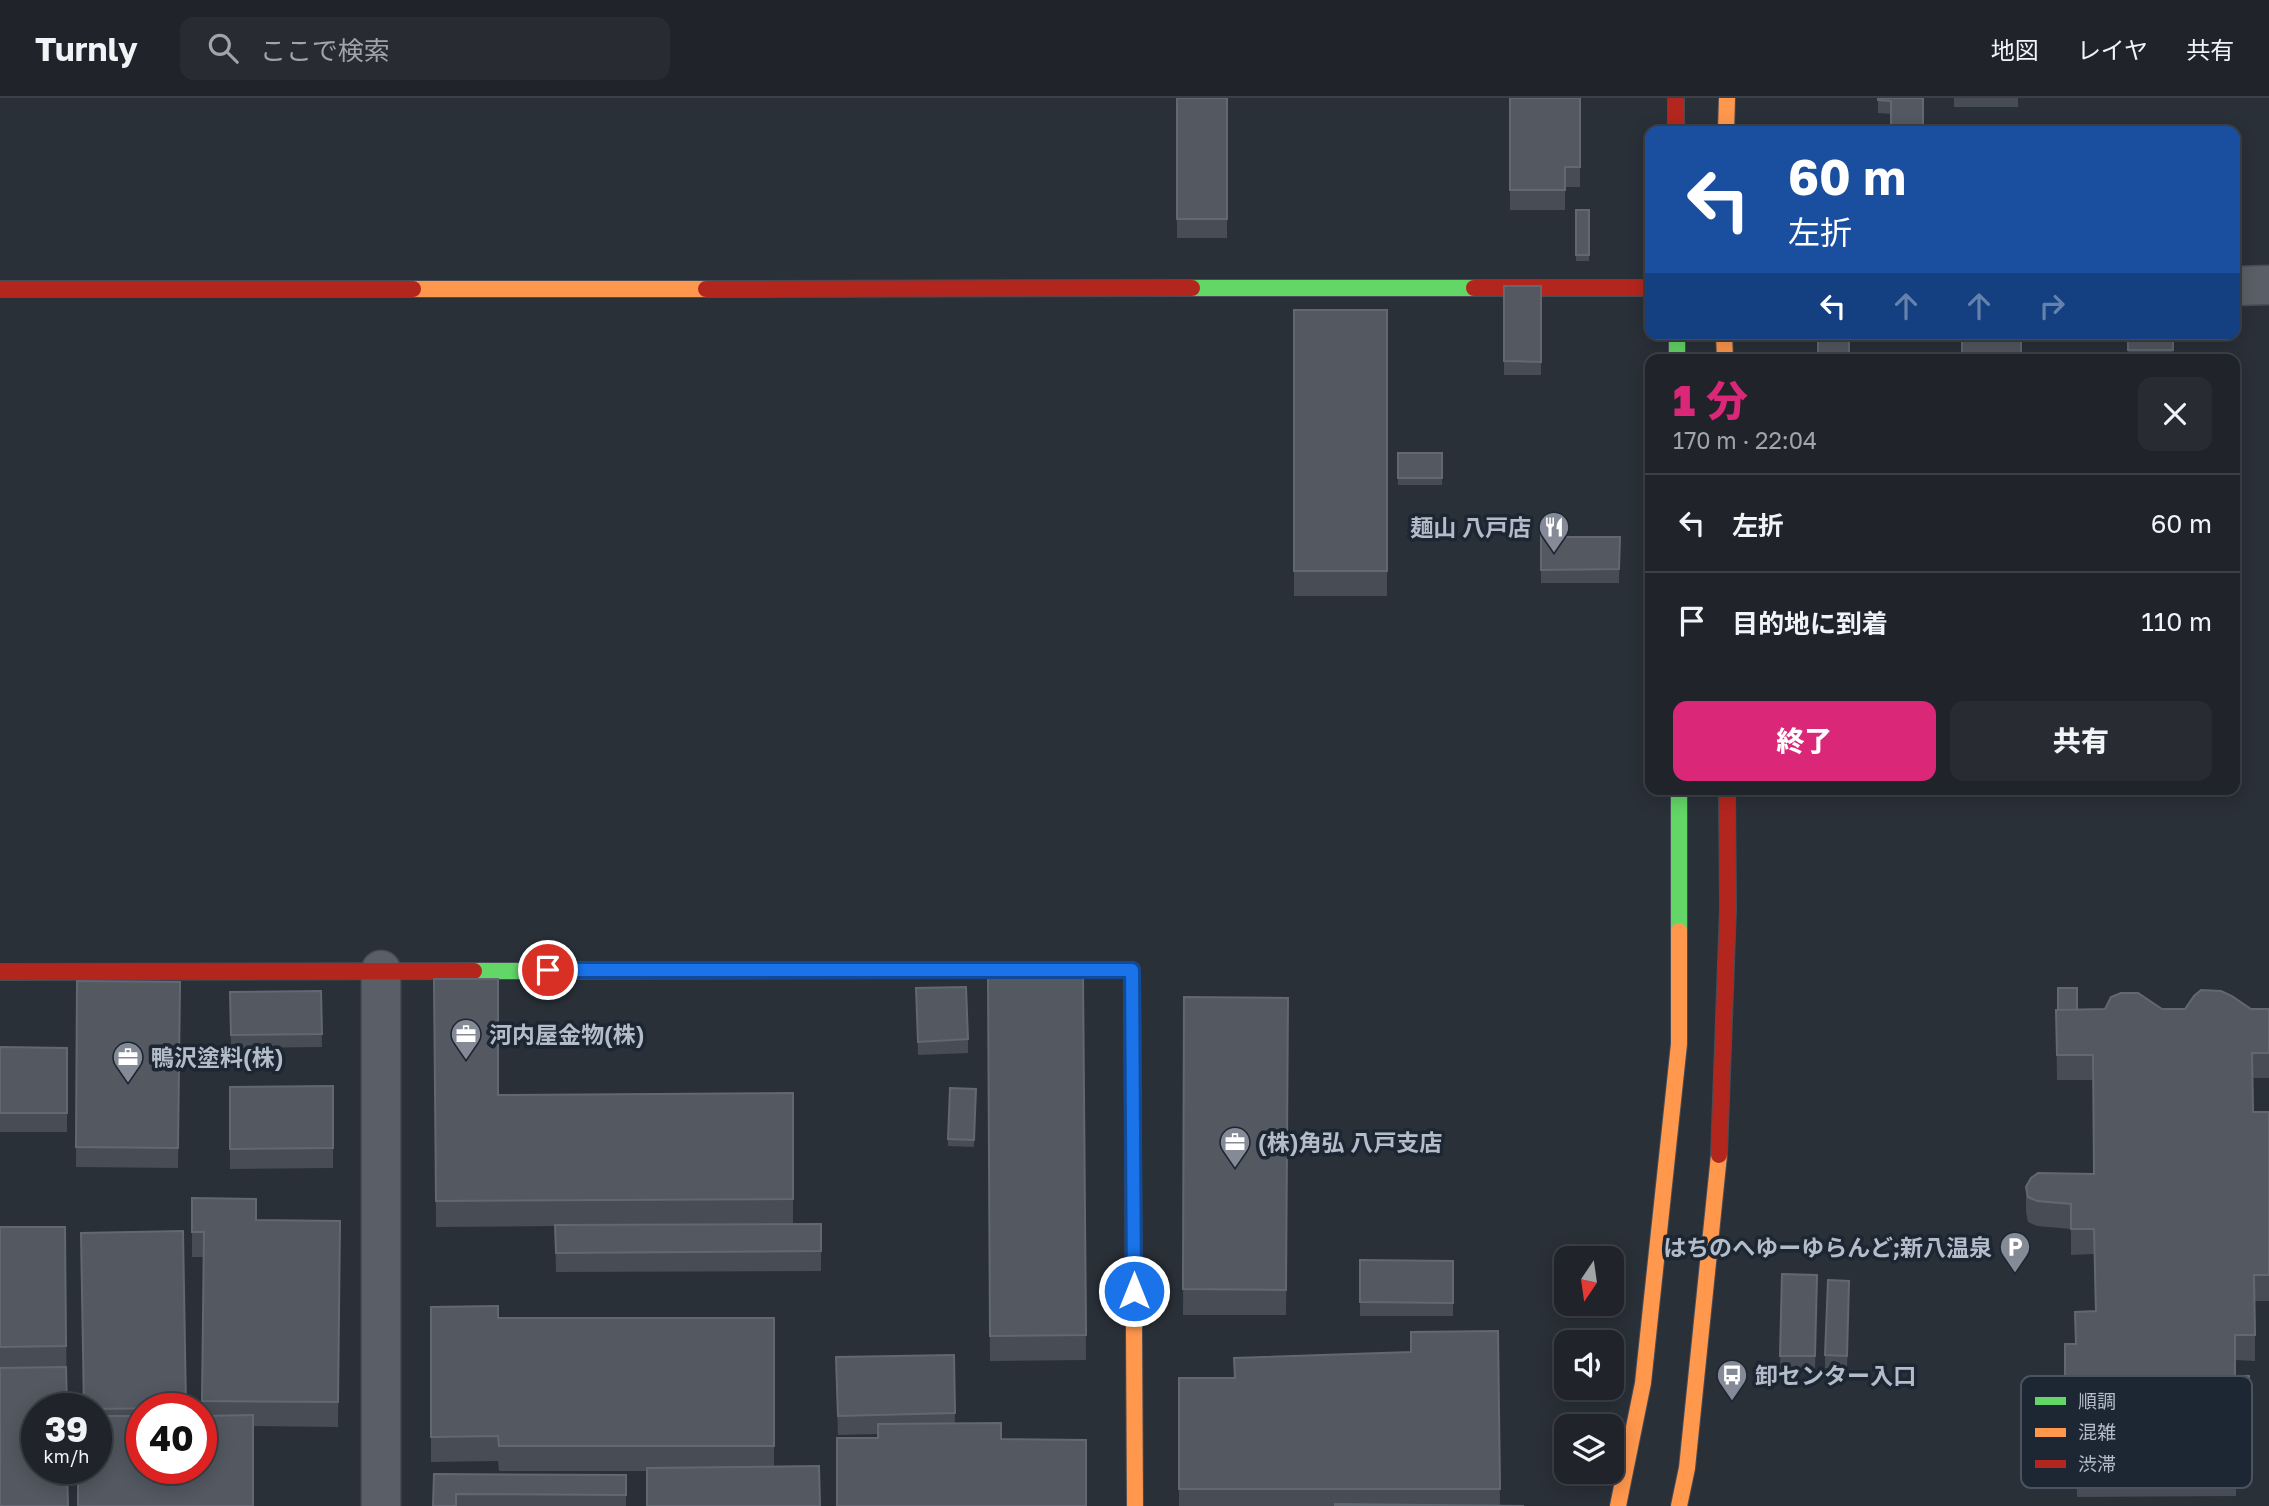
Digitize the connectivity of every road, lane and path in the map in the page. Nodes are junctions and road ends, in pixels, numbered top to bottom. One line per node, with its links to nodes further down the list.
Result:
1 (1676, 98): 3 (street)
2 (1727, 98): 4 (street)
3 (1676, 126)
4 (1726, 126)
5 (2269, 285): 6 (street)
6 (2240, 286)
7 (1645, 288): 8 (street)
8 (0, 289)
9 (1679, 795): 15 (street)
10 (1727, 795): 16 (street)
11 (381, 970): 12 (street); 13 (street); 14 (street)
12 (0, 972)
13 (382, 1506)
14 (1135, 1506)
15 (1618, 1506)
16 (1679, 1506)

